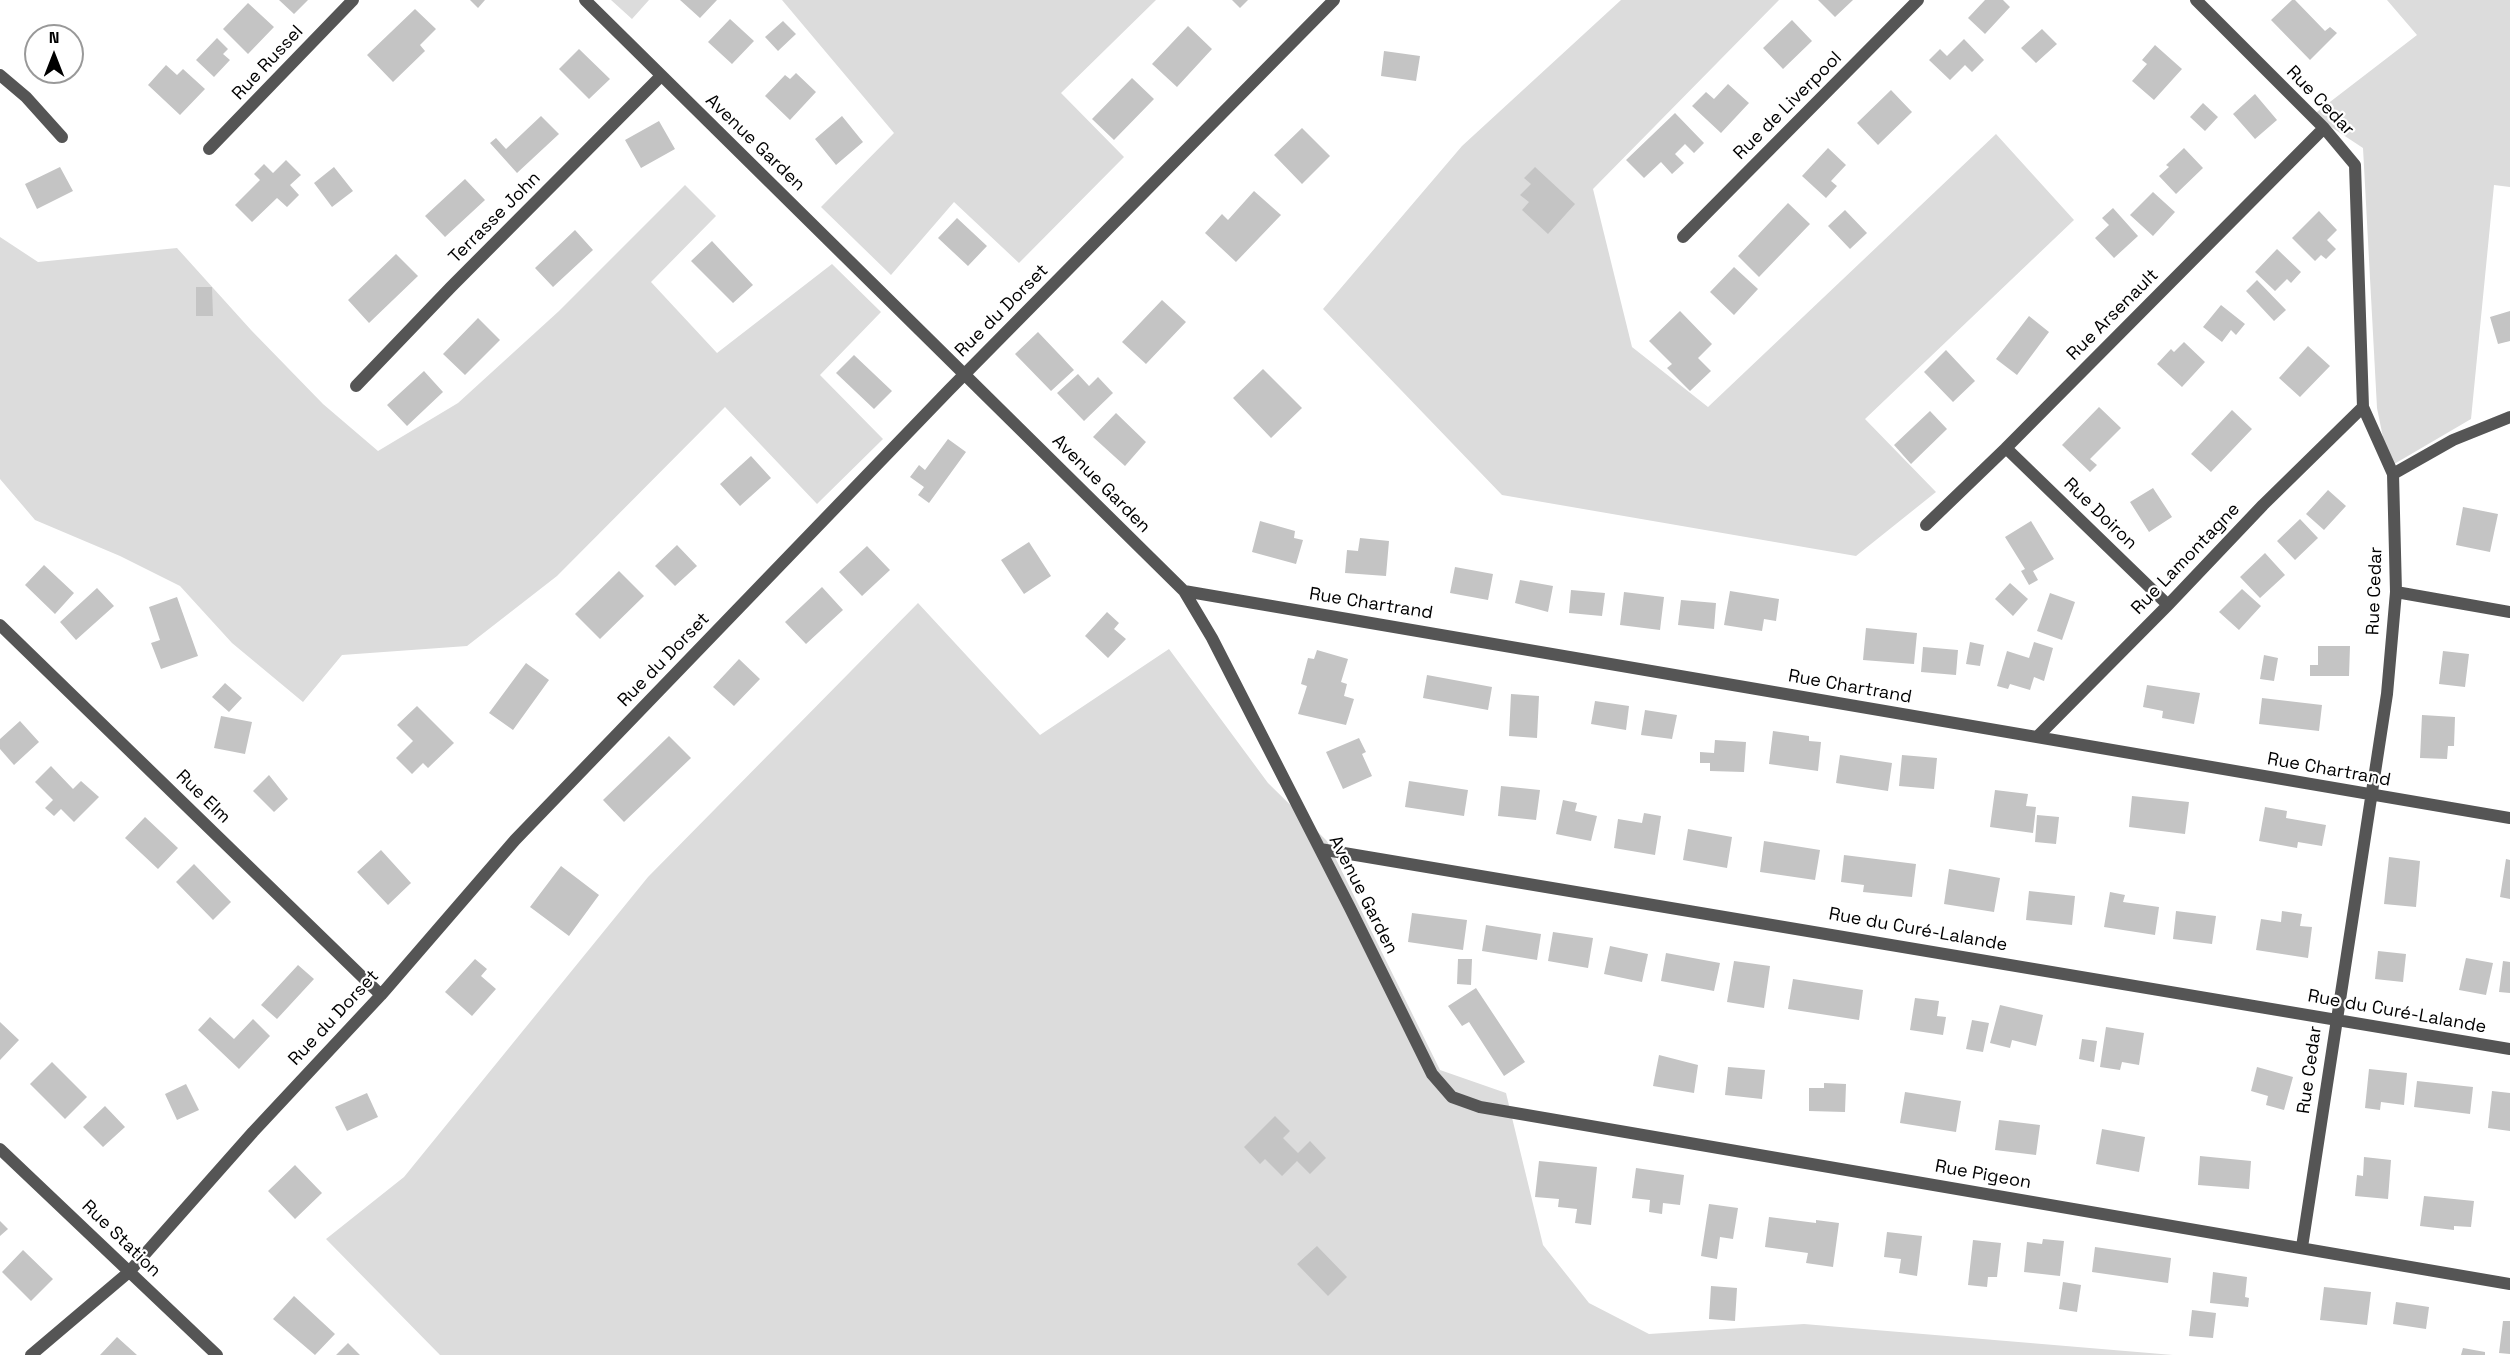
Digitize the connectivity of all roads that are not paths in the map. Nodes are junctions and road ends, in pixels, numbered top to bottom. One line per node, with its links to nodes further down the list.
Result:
1 (353, 0): 10 (street, Rue Russel)
2 (585, 0): 7 (street, Avenue Garden)
3 (1334, 0): 12 (street, Rue du Dorset)
4 (1918, 0): 11 (street, Rue de Liverpool)
5 (2196, 0): 8 (street, Rue Cedar)
6 (0, 75): 9 (street)
7 (661, 76): 12 (street, Avenue Garden); 13 (street, Terrasse John)
8 (2324, 128): 14 (street, Rue Cedar); 16 (street, Rue Arsenault)
9 (62, 137)
10 (209, 149)
11 (1683, 237)
12 (965, 375): 19 (street, Avenue Garden); 28 (street, Rue du Dorset)
13 (356, 386)
14 (2363, 407): 17 (street, Rue Cedar); 21 (street, Rue Lamontagne)
15 (2510, 417): 17 (street)
16 (2006, 448): 18 (street, Rue Arsenault); 21 (street, Rue Doiron)
17 (2393, 474): 20 (street, Rue Cedar)
18 (1926, 525)
19 (1184, 591): 24 (street, Rue Chartrand); 27 (street, Avenue Garden)
20 (2396, 592): 22 (street); 25 (street, Rue Cedar)
21 (2168, 605): 24 (street, Rue Lamontagne)
22 (2510, 612)
23 (0, 625): 28 (street, Rue Elm)
24 (2037, 737): 25 (street, Rue Chartrand)
25 (2373, 796): 26 (street, Rue Chartrand); 29 (street, Rue Cedar)
26 (2510, 818)
27 (1320, 849): 29 (street, Rue du Curé-Lalande); 31 (street, Avenue Garden)
28 (381, 995): 34 (street, Rue du Dorset)
29 (2336, 1020): 30 (street, Rue du Curé-Lalande); 33 (street, Rue Cedar)
30 (2510, 1049)
31 (1452, 1096): 33 (street, Rue Pigeon)
32 (0, 1149): 34 (street, Rue Station)
33 (2302, 1248): 35 (street, Rue Pigeon)
34 (129, 1272): 36 (street, Rue du Dorset); 37 (street, Rue Station)
35 (2510, 1284)
36 (31, 1355)
37 (217, 1355)

